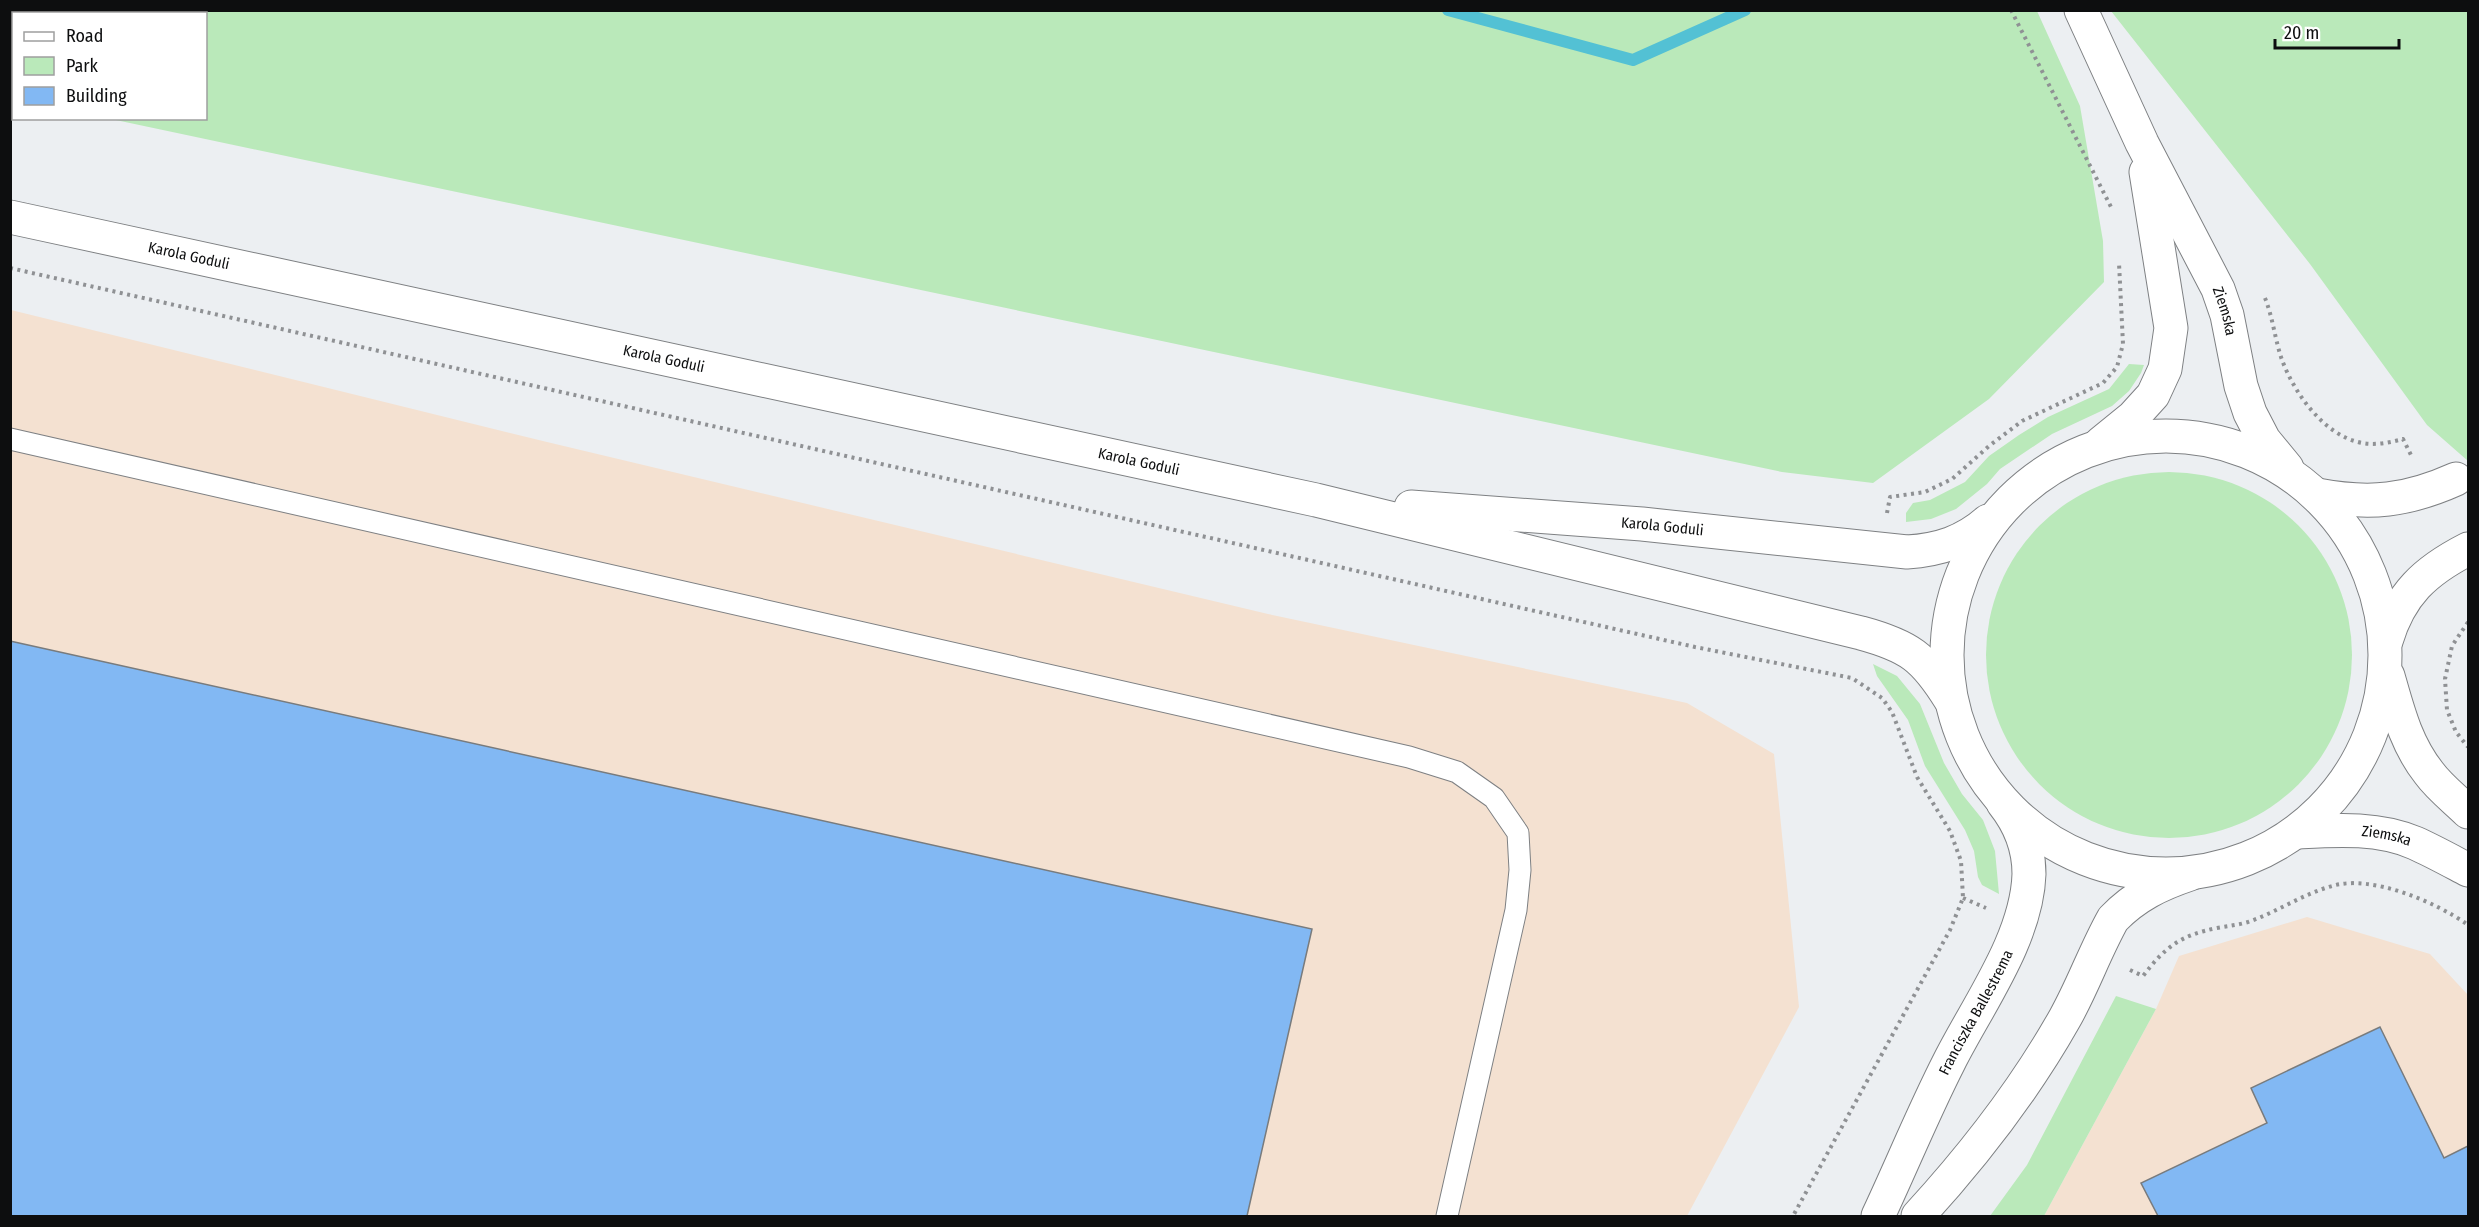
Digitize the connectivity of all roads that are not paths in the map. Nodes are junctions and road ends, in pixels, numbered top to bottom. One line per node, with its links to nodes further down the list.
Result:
1 (2081, 10): 2 (street, Ziemska)
2 (2142, 143): 5 (street, Ziemska); 7 (street, Ziemska)
3 (10, 217): 8 (street, Karola Goduli)
4 (10, 439): 18 (lane)
5 (2095, 447): 7 (street); 9 (street)
6 (2456, 479): 7 (street)
7 (2307, 487): 11 (street, Ziemska)
8 (1316, 500): 9 (street, Karola Goduli); 12 (street, Karola Goduli)
9 (1997, 514): 12 (street)
10 (2469, 549): 11 (street)
11 (2385, 655): 14 (street); 15 (street)
12 (1950, 699): 13 (street)
13 (2003, 803): 17 (street); 19 (street, Franciszka Ballestrema)
14 (2469, 812)
15 (2297, 832): 16 (street, Ziemska); 17 (street)
16 (2469, 870)
17 (2190, 874): 20 (street)
18 (1447, 1216)
19 (1878, 1216)
20 (1918, 1216)

